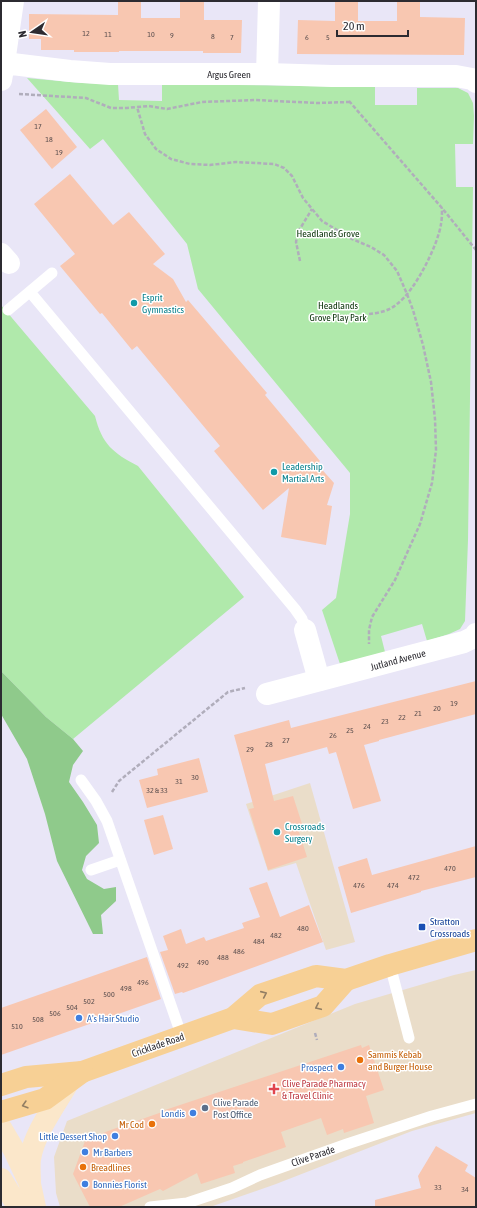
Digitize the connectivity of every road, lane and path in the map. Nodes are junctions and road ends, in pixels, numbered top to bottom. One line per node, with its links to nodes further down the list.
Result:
1 (13, 1): 6 (street)
2 (269, 1): 3 (street)
3 (267, 74): 4 (street, Argus Green); 6 (street, Argus Green)
4 (332, 76): 5 (street, Argus Green); 7 (path)
5 (475, 78)
6 (7, 79): 8 (path)
7 (350, 102): 8 (path); 9 (path)
8 (137, 107): 10 (path)
9 (442, 208): 11 (path); 15 (path)
10 (312, 209): 12 (path); 15 (path)
11 (476, 250)
12 (300, 261)
13 (52, 273): 14 (lane)
14 (30, 292): 16 (lane); 18 (lane)
15 (407, 294): 17 (path); 20 (path)
16 (8, 310)
17 (369, 314)
18 (305, 630): 21 (street)
19 (476, 635): 20 (street, Jutland Avenue)
20 (374, 666): 21 (street, Jutland Avenue)
21 (320, 680): 22 (street, Jutland Avenue)
22 (267, 694): 24 (path)
23 (81, 780): 25 (lane)
24 (110, 796)
25 (120, 860): 26 (lane); 31 (lane)
26 (91, 870)
27 (476, 940): 28 (main road, Cricklade Road)
28 (390, 965): 29 (main road, Cricklade Road); 32 (lane)
29 (346, 980): 30 (main road, Cricklade Road, one-way to 29); 30 (main road, Cricklade Road, one-way to 30)
30 (233, 1018): 31 (main road, Cricklade Road)
31 (182, 1037): 33 (main road, Cricklade Road)
32 (409, 1038)
33 (76, 1077): 34 (main road, Cricklade Road); 36 (main road, Cricklade Road, one-way to 36); 39 (main road)
34 (1, 1085)
35 (476, 1104): 42 (lane, Clive Parade)
36 (1, 1112)
37 (1, 1128): 39 (main road)
38 (1, 1179): 40 (main road)
39 (30, 1184): 41 (main road)
40 (20, 1207)
41 (35, 1207)
42 (150, 1207)

